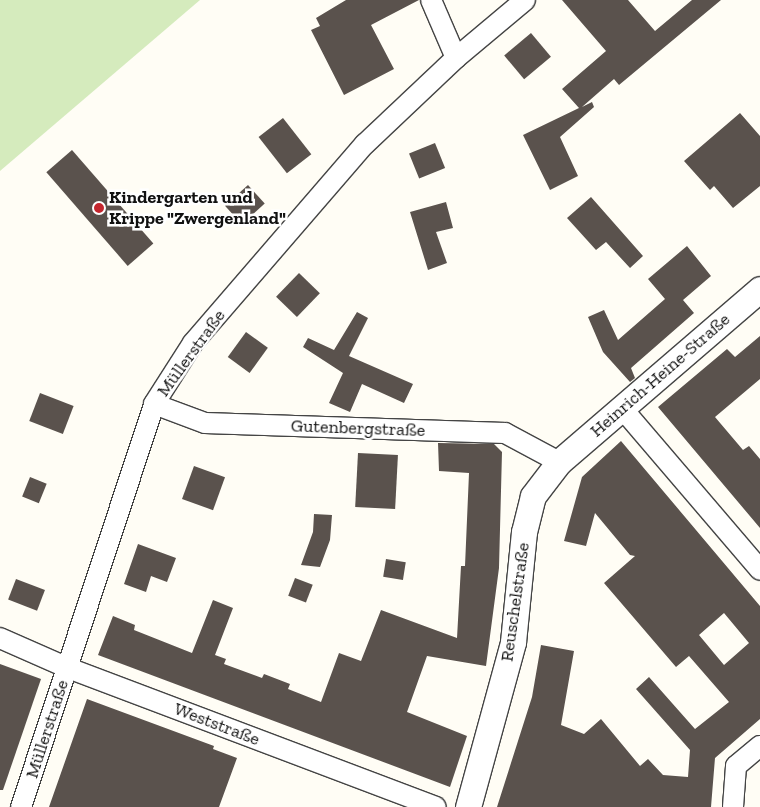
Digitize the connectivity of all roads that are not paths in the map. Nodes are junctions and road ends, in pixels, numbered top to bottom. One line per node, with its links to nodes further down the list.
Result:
1 (431, 0): 3 (street)
2 (526, 0): 3 (street, Müllerstraße)
3 (456, 58): 5 (street, Müllerstraße)
4 (760, 289): 6 (street, Heinrich-Heine-Straße)
5 (154, 404): 7 (street, Gutenbergstraße); 10 (street, Müllerstraße)
6 (621, 407): 7 (street, Heinrich-Heine-Straße); 8 (street)
7 (560, 462): 14 (street, Reuschelstraße)
8 (760, 570)
9 (0, 638): 10 (street, Weststraße)
10 (68, 668): 12 (street, Müllerstraße); 13 (street, Weststraße)
11 (760, 746): 15 (street)
12 (22, 807)
13 (436, 807)
14 (468, 807)
15 (733, 807)

